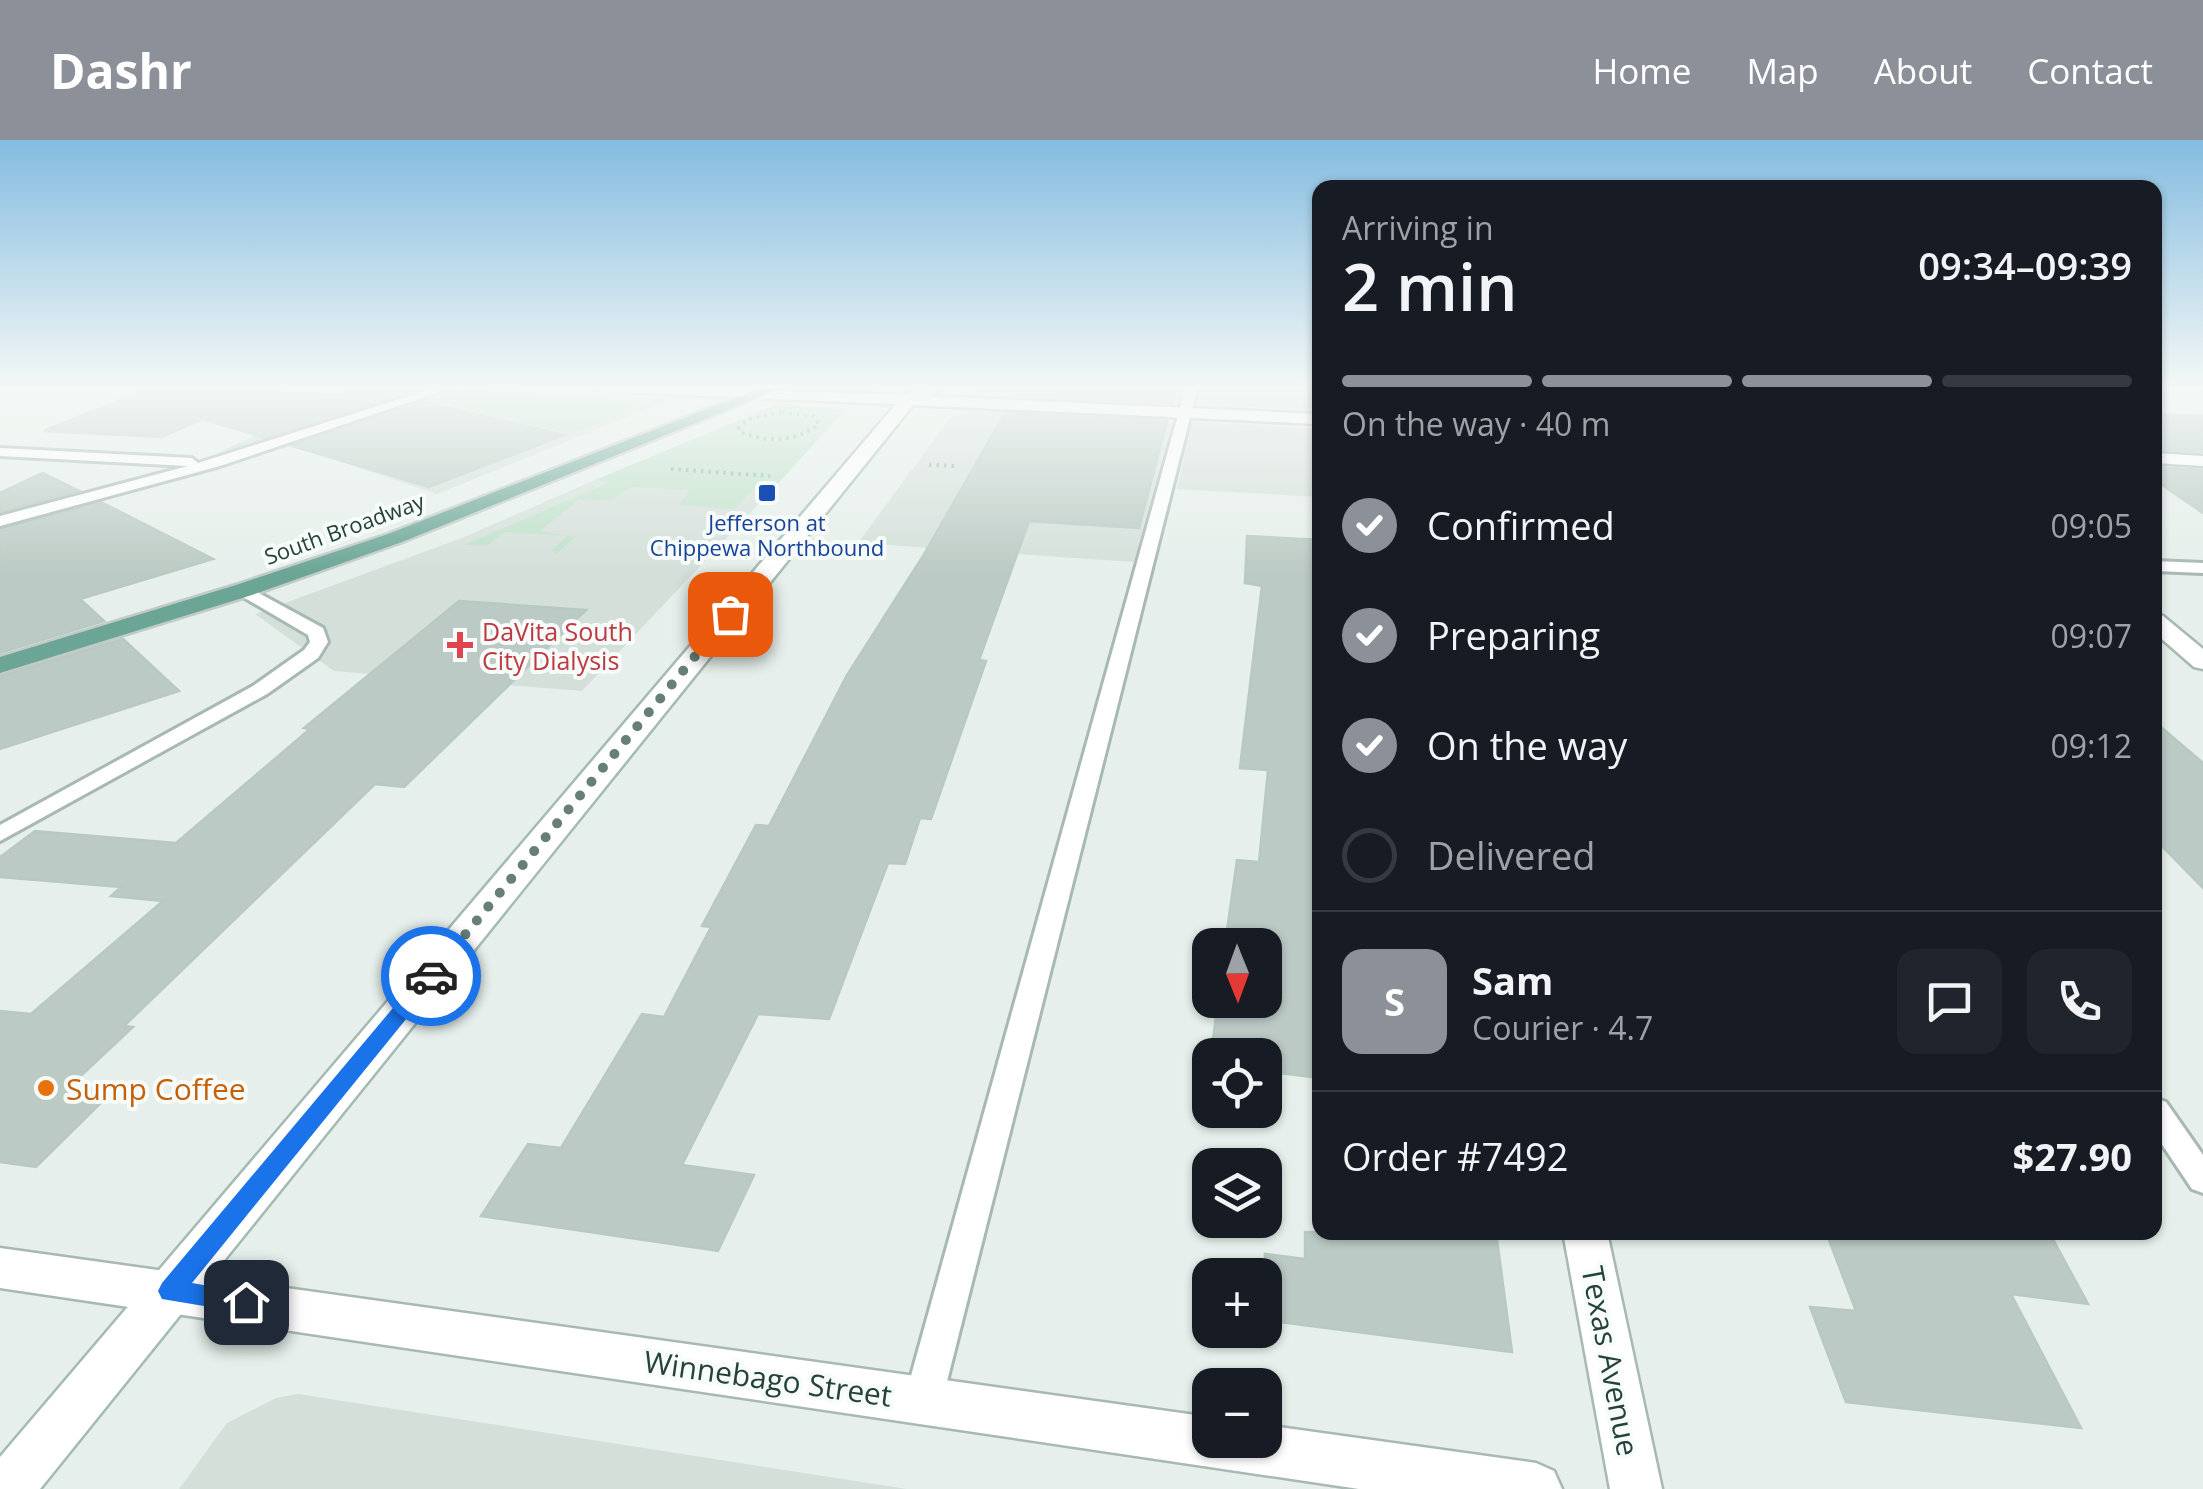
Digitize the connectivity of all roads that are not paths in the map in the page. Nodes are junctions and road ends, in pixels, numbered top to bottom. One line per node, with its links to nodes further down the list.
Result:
1 (259, 449): 8 (lane)
2 (612, 449): 12 (main road, South Broadway)
3 (867, 449): 21 (main road)
4 (1175, 449): 22 (lane)
5 (0, 452): 8 (lane)
6 (2162, 458): 7 (main road)
7 (2203, 460)
8 (216, 463): 9 (lane)
9 (0, 521)
10 (2162, 566): 11 (lane)
11 (2203, 568)
12 (244, 590): 15 (main road, South Broadway); 16 (lane)
13 (2162, 627): 14 (main road)
14 (2203, 662)
15 (0, 665)
16 (0, 834)
17 (2162, 1120): 18 (lane)
18 (2203, 1180)
19 (1587, 1240): 25 (main road, Texas Avenue)
20 (0, 1268): 21 (main road, Winnebago Street)
21 (170, 1291): 22 (main road, Winnebago Street); 23 (main road)
22 (924, 1401): 24 (main road, Winnebago Street)
23 (8, 1489)
24 (1536, 1489)
25 (1636, 1489)

